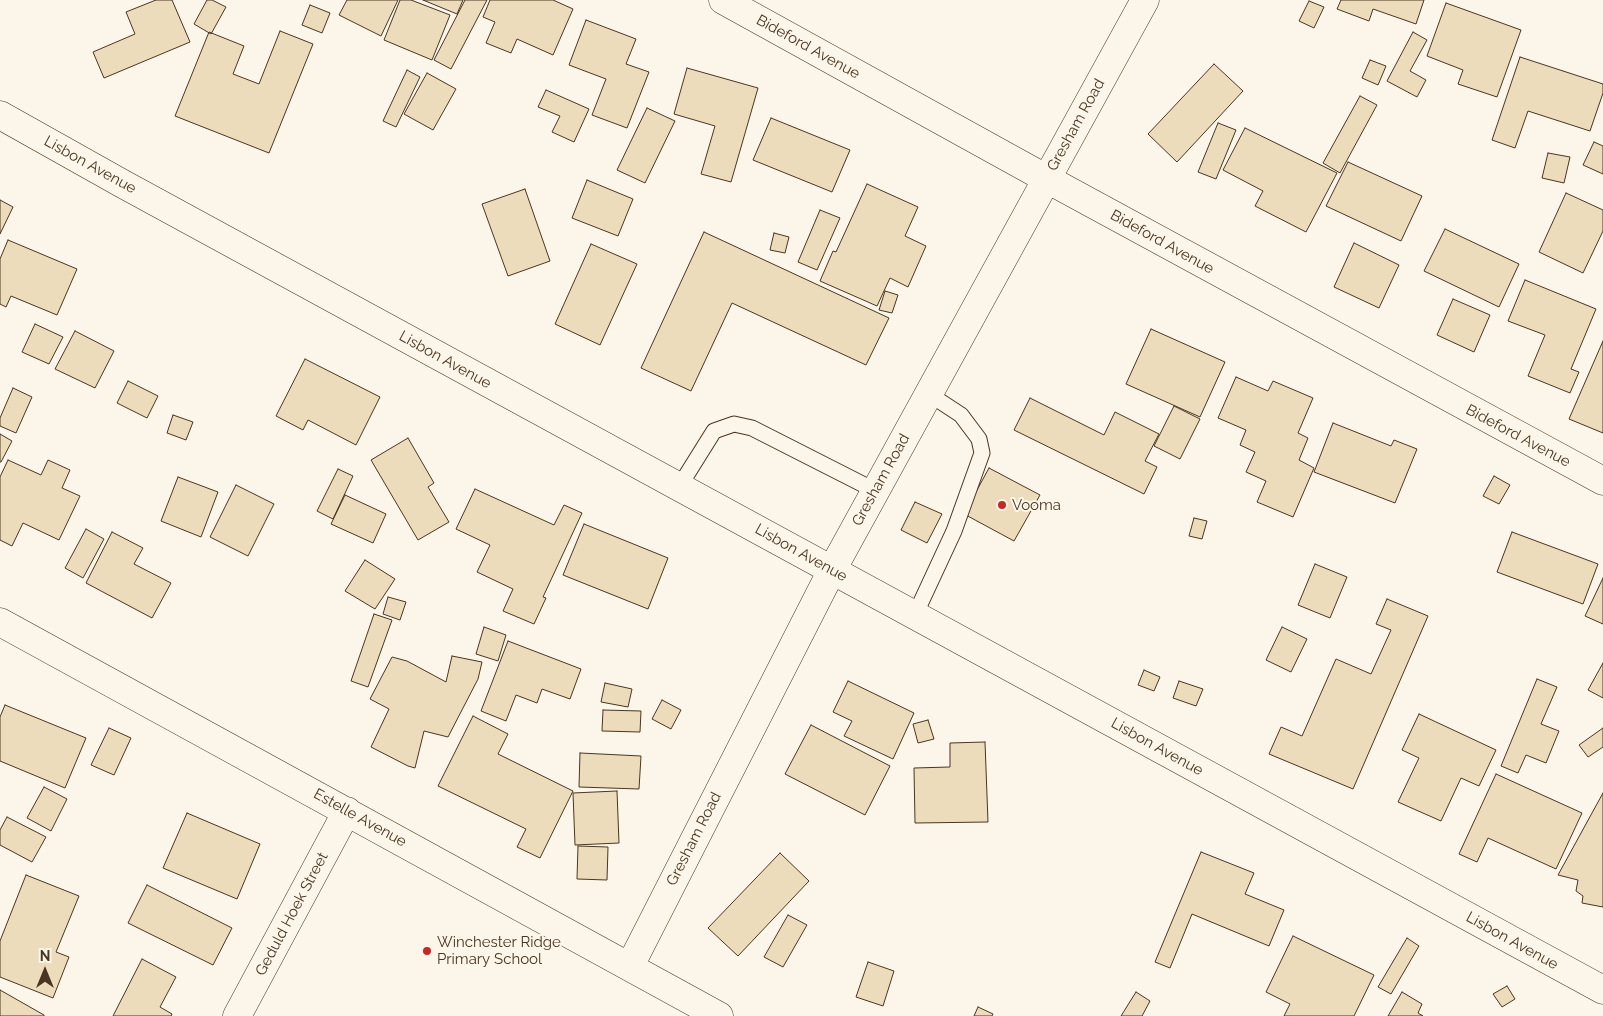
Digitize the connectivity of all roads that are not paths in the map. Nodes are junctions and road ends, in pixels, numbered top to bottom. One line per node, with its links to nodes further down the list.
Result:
1 (723, 0): 4 (street, Bideford Avenue)
2 (1145, 0): 4 (street, Gresham Road)
3 (0, 115): 7 (street, Lisbon Avenue)
4 (1047, 179): 5 (street, Gresham Road); 6 (street, Bideford Avenue)
5 (929, 394): 8 (street, Gresham Road); 10 (lane)
6 (1603, 481)
7 (679, 487): 8 (lane); 9 (street, Lisbon Avenue)
8 (876, 491): 9 (street, Gresham Road)
9 (832, 570): 10 (street, Lisbon Avenue); 13 (street, Gresham Road)
10 (915, 615): 14 (street, Lisbon Avenue)
11 (0, 622): 12 (street, Estelle Avenue)
12 (347, 811): 13 (street, Estelle Avenue); 15 (street, Geduld Hoek Street)
13 (630, 966): 16 (street, Estelle Avenue)
14 (1603, 990)
15 (237, 1016)
16 (718, 1016)

